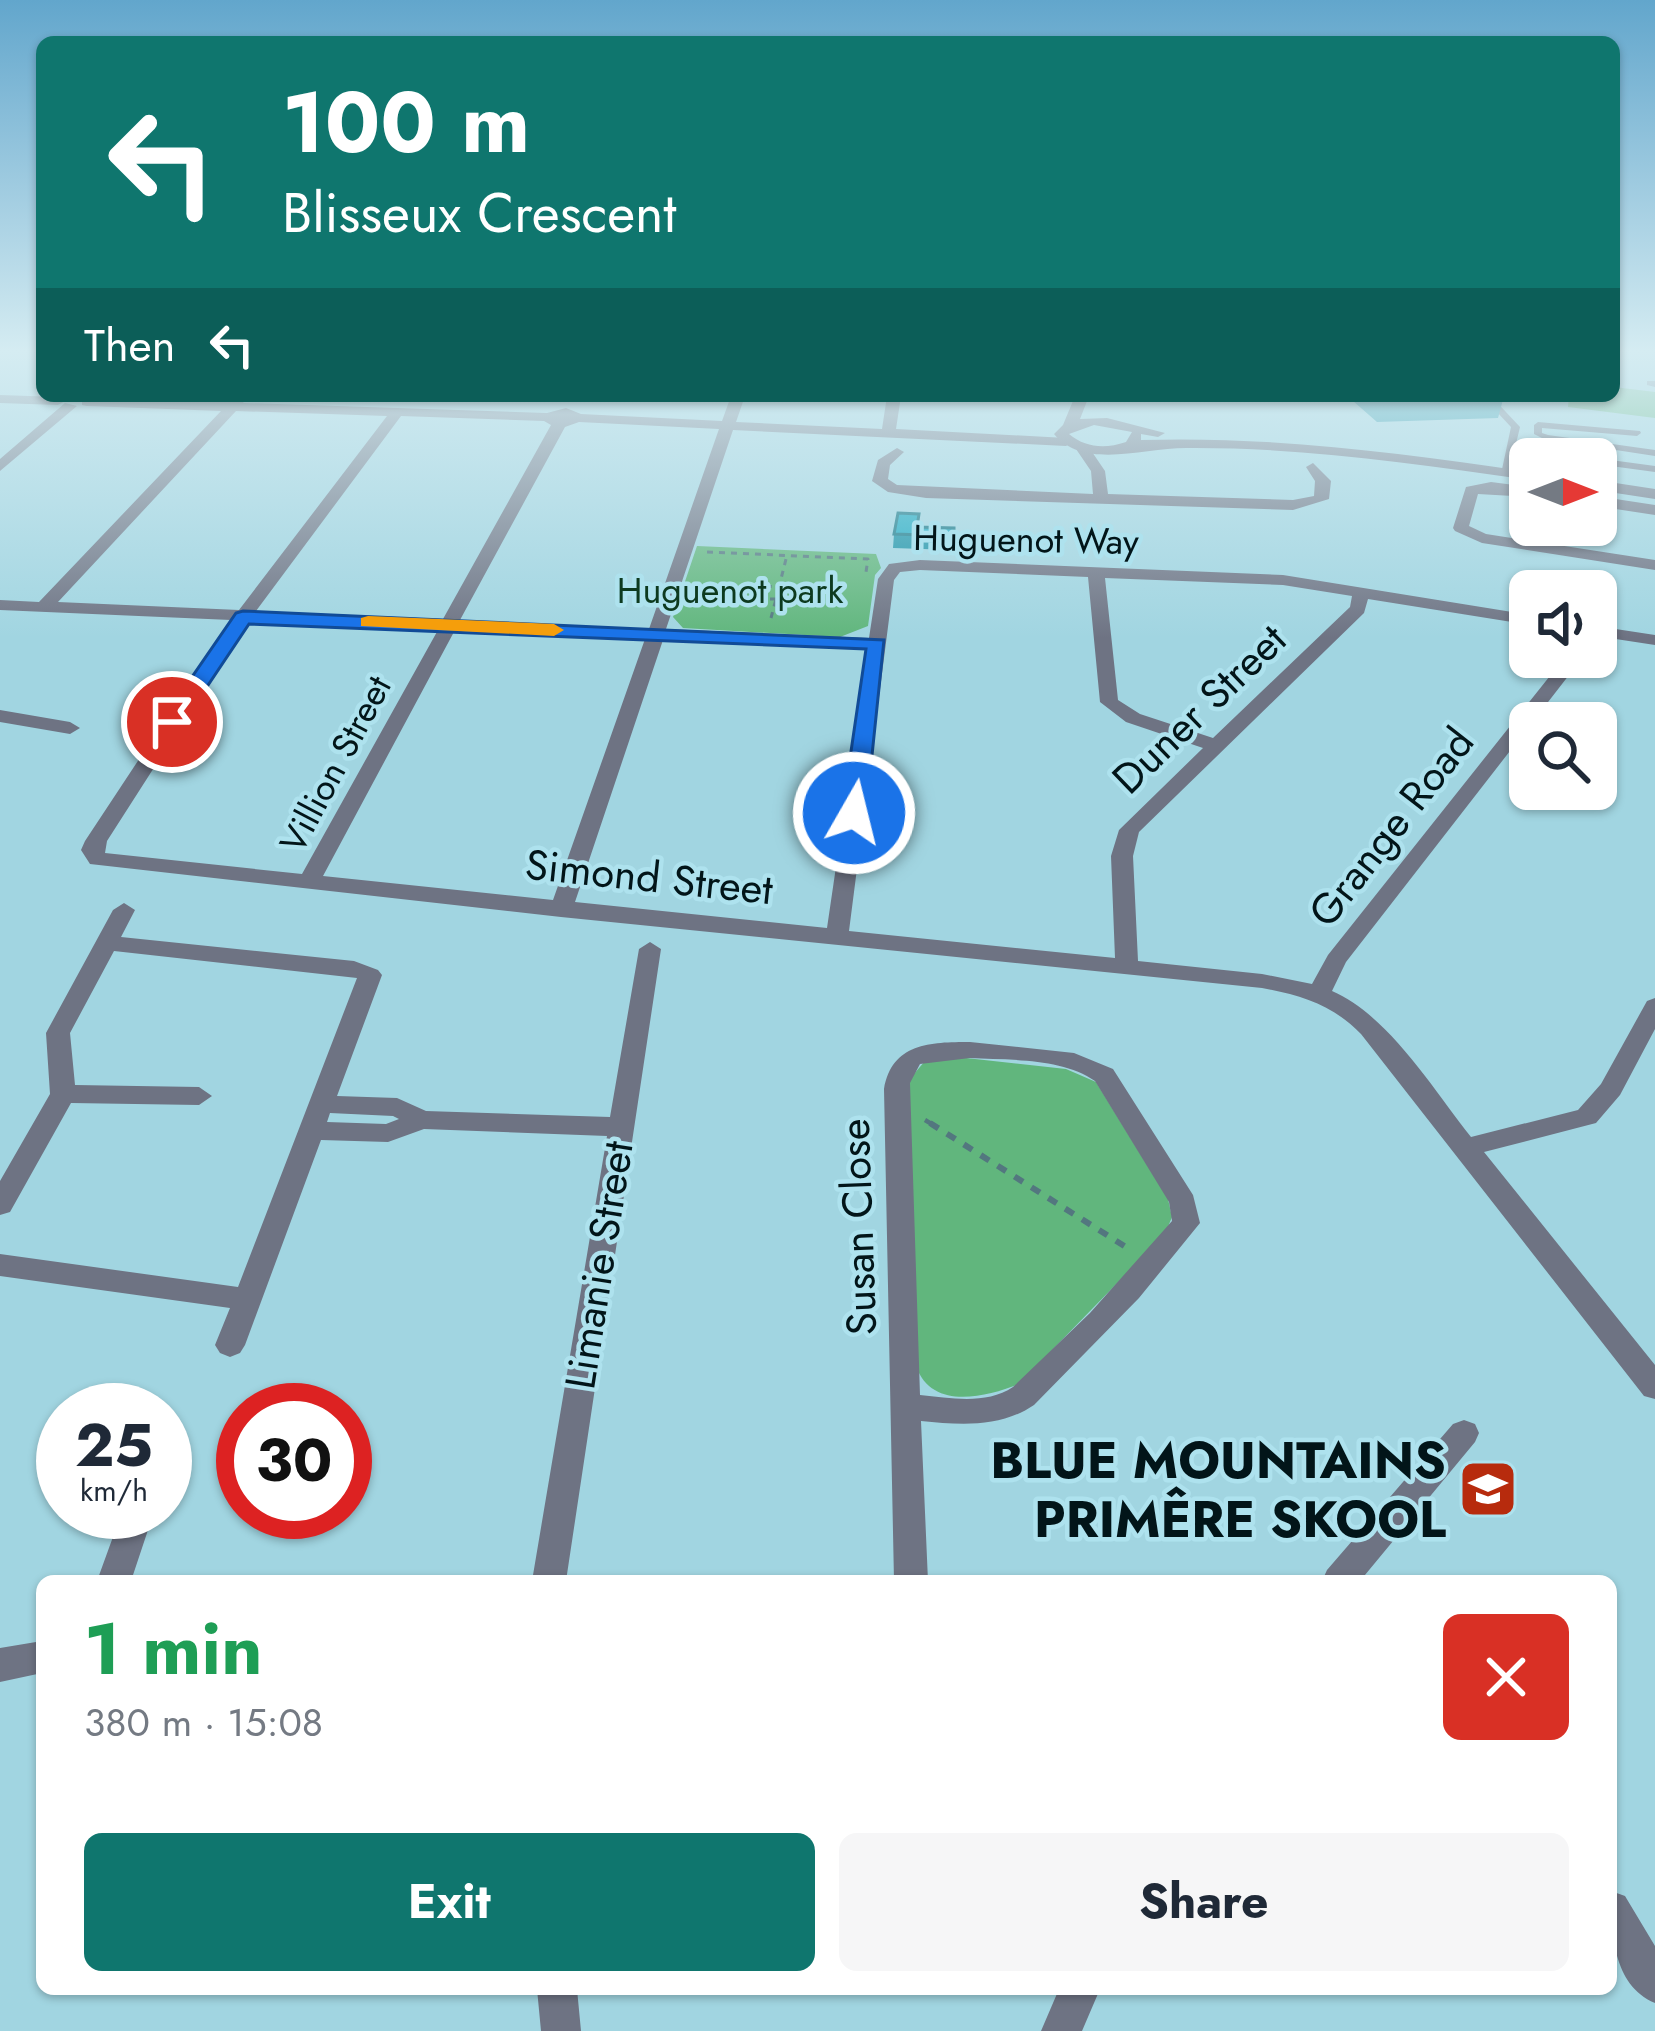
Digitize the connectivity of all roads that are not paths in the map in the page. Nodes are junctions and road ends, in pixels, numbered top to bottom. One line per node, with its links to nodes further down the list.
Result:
1 (194, 448): 33 (street)
2 (370, 448): 34 (street)
3 (546, 448): 36 (street, Villion Street)
4 (720, 448): 38 (street)
5 (1083, 448): 10 (street); 17 (street)
6 (1112, 448): 10 (street)
7 (1330, 448): 19 (street)
8 (1621, 448): 9 (lane)
9 (1636, 450): 12 (lane); 15 (lane)
10 (1109, 451): 17 (street)
11 (897, 452): 24 (street)
12 (1655, 453)
13 (1509, 454): 19 (lane)
14 (1617, 464): 15 (lane)
15 (1634, 466): 18 (lane)
16 (1313, 467): 24 (street)
17 (1098, 470): 24 (street)
18 (1655, 470)
19 (1504, 472): 20 (street)
20 (1509, 473)
21 (1617, 488): 23 (street)
22 (1509, 489): 27 (street)
23 (1655, 494)
24 (1101, 499)
25 (1617, 504): 26 (street)
26 (1655, 510)
27 (1509, 542)
28 (1533, 546): 29 (street)
29 (1655, 565)
30 (1096, 572): 31 (street, Huguenot Way); 40 (street, Huguenot Way); 44 (street)
31 (1361, 592): 35 (street, Huguenot Way); 44 (street, Duner Street)
32 (0, 605): 33 (street)
33 (42, 609): 34 (street)
34 (243, 617): 36 (street); 45 (street, Simond Street)
35 (1509, 617)
36 (447, 626): 38 (street); 45 (street, Villion Street)
37 (1617, 634): 39 (street)
38 (657, 635): 40 (street); 47 (street)
39 (1655, 640)
40 (877, 644): 48 (street, Huguenot Way)
41 (1558, 678): 52 (street, Grange Road)
42 (1, 717): 43 (street)
43 (70, 728)
44 (1214, 745): 51 (street, Duner Street)
45 (308, 884): 47 (street, Simond Street)
46 (124, 910): 49 (street)
47 (561, 910): 48 (street, Simond Street)
48 (837, 939): 51 (street, Simond Street)
49 (108, 943): 54 (street); 56 (street)
50 (650, 949): 57 (street, Limanie Street)
51 (1127, 967): 52 (street, Simond Street)
52 (1319, 992): 58 (street, Simond Street)
53 (1655, 1006): 58 (street)
54 (63, 1094): 55 (street); 59 (street)
55 (199, 1096)
56 (315, 1117): 57 (street); 61 (street)
57 (621, 1127): 68 (street, Limanie Street)
58 (1464, 1148): 63 (street, Simond Street)
59 (0, 1205)
60 (0, 1264): 61 (street)
61 (246, 1299): 62 (street)
62 (230, 1345)
63 (1655, 1387)
64 (907, 1407): 64 (street, Susan Close); 69 (street, Susan Close)
65 (1464, 1433): 70 (street)
66 (128, 1539): 67 (street)
67 (115, 1575)
68 (550, 1575)
69 (911, 1575)
70 (1344, 1575)
71 (36, 1658): 72 (street)
72 (0, 1665)
73 (1617, 1920): 74 (street)
74 (1655, 1983)
75 (558, 1995): 77 (street)
76 (1077, 1995): 78 (street)
77 (561, 2031)
78 (1061, 2031)

